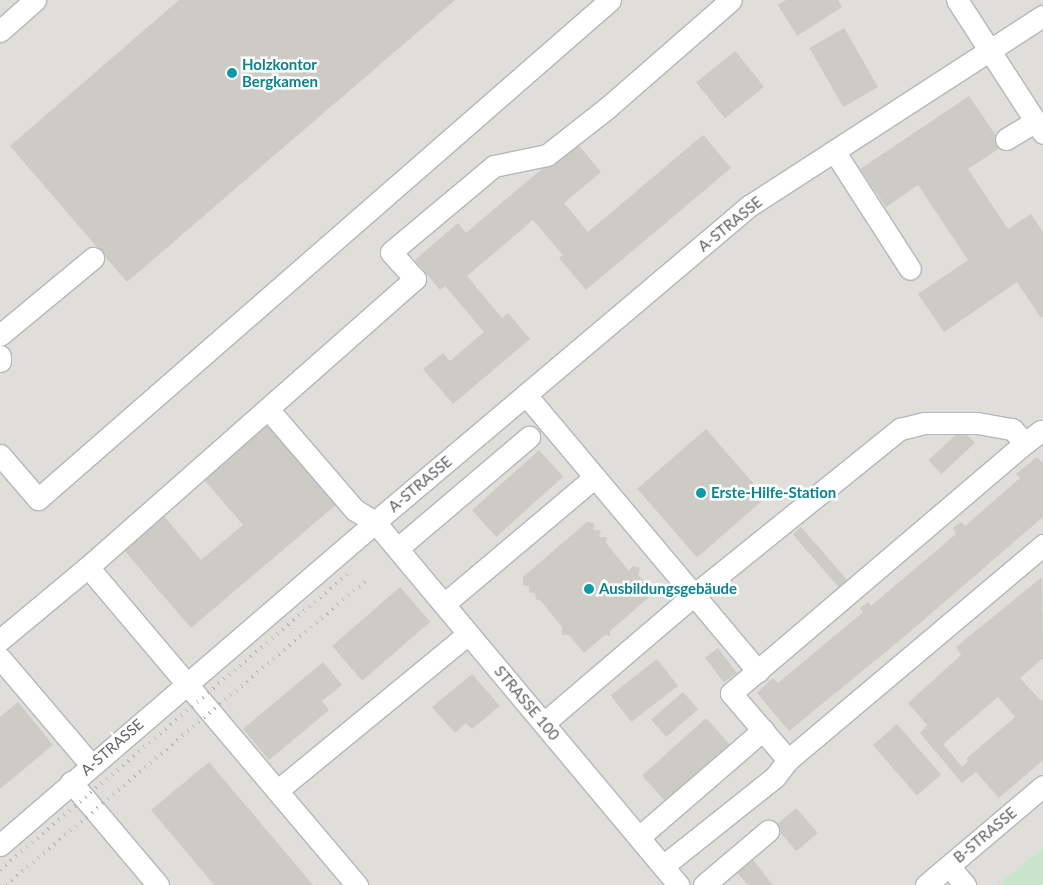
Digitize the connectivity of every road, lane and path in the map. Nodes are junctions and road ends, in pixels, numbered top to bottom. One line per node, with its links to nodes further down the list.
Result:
1 (35, 0): 6 (street)
2 (610, 0): 20 (street)
3 (731, 0): 17 (street)
4 (957, 0): 7 (street)
5 (1043, 16): 7 (street, A-STRASSE)
6 (0, 31)
7 (989, 50): 8 (street); 10 (street, A-STRASSE)
8 (1039, 127): 9 (street)
9 (1006, 139)
10 (834, 150): 12 (street); 16 (street, A-STRASSE)
11 (93, 258): 13 (street)
12 (910, 269)
13 (0, 335)
14 (0, 356): 15 (street)
15 (0, 361)
16 (526, 395): 21 (street); 22 (street, A-STRASSE)
17 (268, 409): 22 (street, STRASSE 100); 25 (street)
18 (528, 437): 24 (street)
19 (1034, 438): 26 (street); 31 (street)
20 (0, 455)
21 (595, 477): 26 (street); 27 (street)
22 (376, 522): 24 (street, STRASSE 100); 32 (street, A-STRASSE)
23 (1043, 545): 35 (street)
24 (398, 548): 27 (street, STRASSE 100)
25 (88, 567): 29 (street); 32 (street)
26 (694, 595): 31 (street); 33 (street)
27 (444, 604): 28 (street, STRASSE 100)
28 (468, 634): 33 (street, STRASSE 100); 39 (street)
29 (0, 640)
30 (0, 658): 36 (street)
31 (758, 672): 34 (street)
32 (188, 682): 36 (street, A-STRASSE); 39 (street)
33 (544, 723): 41 (street, STRASSE 100)
34 (763, 730): 35 (street); 41 (street)
35 (788, 760): 43 (street)
36 (91, 765): 37 (street, A-STRASSE)
37 (71, 782): 42 (street, A-STRASSE); 45 (street)
38 (1043, 786): 44 (street, B-STRASSE)
39 (278, 790): 46 (street)
40 (768, 831): 48 (street)
41 (638, 837): 43 (street, STRASSE 100)
42 (0, 844)
43 (663, 866): 47 (street, STRASSE 100)
44 (949, 866): 49 (street, B-STRASSE); 50 (street)
45 (158, 885)
46 (357, 885)
47 (678, 885)
48 (704, 885)
49 (926, 885)
50 (965, 885)

